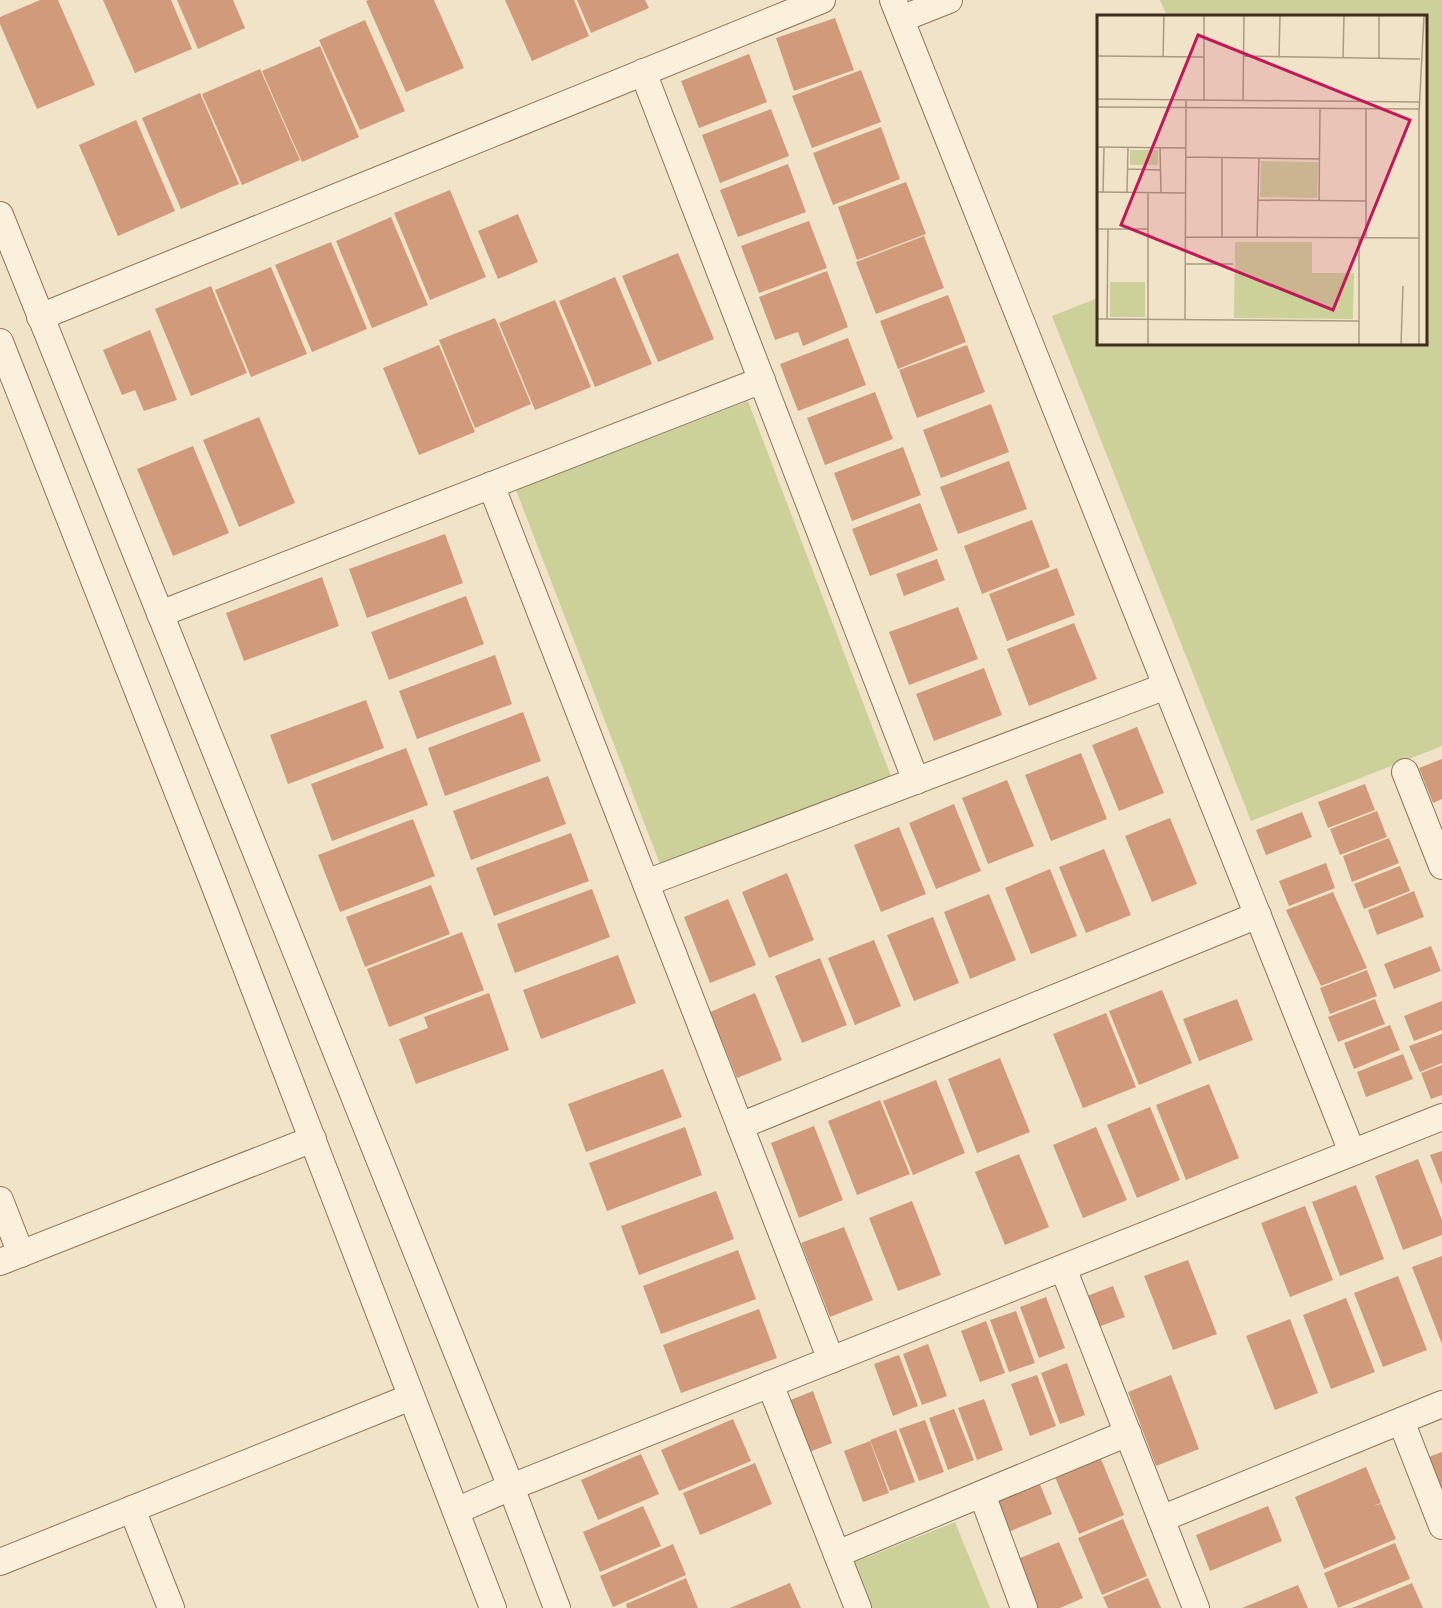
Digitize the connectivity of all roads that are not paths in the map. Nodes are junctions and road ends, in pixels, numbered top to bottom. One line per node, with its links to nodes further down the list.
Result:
1 (822, 0): 4 (street)
2 (949, 0): 3 (street)
3 (897, 10): 11 (street)
4 (643, 72): 6 (street); 8 (street)
5 (0, 215): 6 (street)
6 (40, 317): 10 (street)
7 (0, 342): 19 (street)
8 (762, 380): 9 (street); 13 (street)
9 (491, 484): 10 (street); 15 (street)
10 (160, 614): 30 (street)
11 (1166, 686): 13 (street); 16 (street)
12 (1405, 772): 14 (street)
13 (916, 781): 15 (street)
14 (1442, 866)
15 (645, 883): 18 (street)
16 (1258, 915): 18 (street); 20 (street)
17 (1442, 1117): 20 (street)
18 (740, 1126): 24 (street)
19 (313, 1140): 22 (street); 26 (street)
20 (1352, 1152): 23 (street)
21 (0, 1200): 22 (street)
22 (10, 1258)
23 (1063, 1268): 24 (street); 29 (street)
24 (831, 1360): 25 (street)
25 (770, 1384): 30 (street); 36 (street)
26 (411, 1397): 32 (street); 33 (street)
27 (1442, 1404): 28 (street)
28 (1401, 1421): 34 (street); 35 (street)
29 (1128, 1434): 31 (street); 34 (street)
30 (511, 1487): 33 (street); 40 (street)
31 (982, 1494): 36 (street); 42 (street)
32 (132, 1509): 37 (street); 38 (street)
33 (456, 1511): 39 (street)
34 (1161, 1519): 43 (street)
35 (1442, 1526)
36 (837, 1554): 41 (street)
37 (0, 1562)
38 (171, 1608)
39 (494, 1608)
40 (557, 1608)
41 (858, 1608)
42 (1024, 1608)
43 (1196, 1608)

